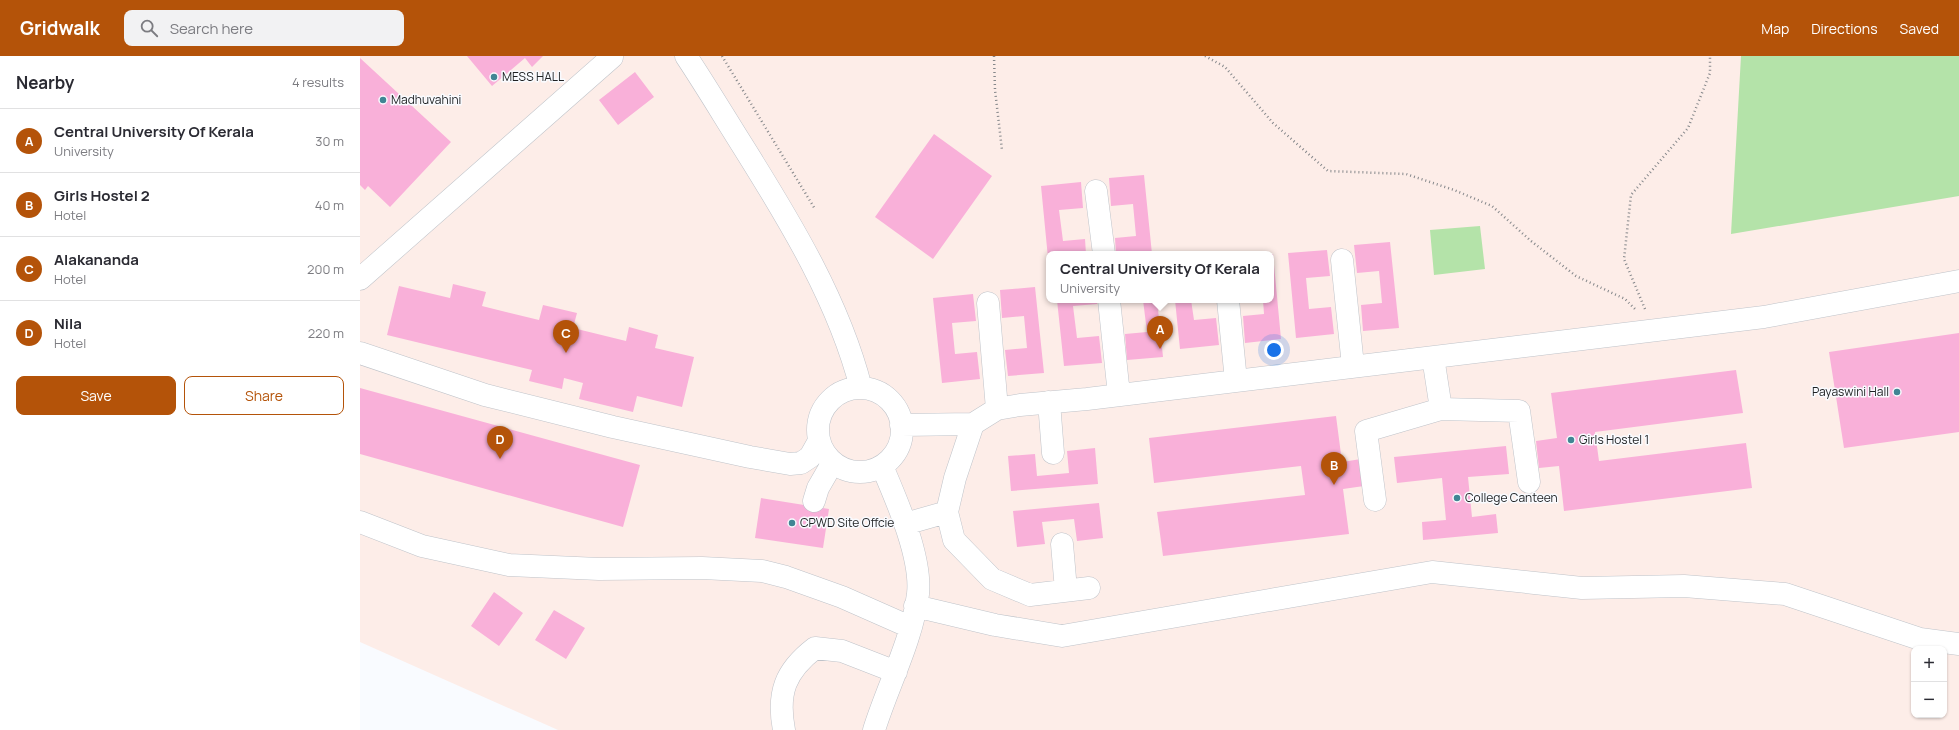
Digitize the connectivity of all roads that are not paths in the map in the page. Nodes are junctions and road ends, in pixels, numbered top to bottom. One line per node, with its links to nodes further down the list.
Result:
1 (686, 56): 15 (street)
2 (612, 58): 6 (street)
3 (1096, 191): 4 (street)
4 (1104, 251)
5 (1342, 260): 13 (street)
6 (360, 279)
7 (1959, 281): 12 (street)
8 (988, 303): 18 (street)
9 (1109, 303): 16 (street)
10 (1228, 303): 14 (street)
11 (360, 353): 22 (street)
12 (1433, 357): 13 (street); 19 (street)
13 (1353, 366): 14 (street)
14 (1236, 381): 16 (street)
15 (860, 388): 21 (street); 22 (street)
16 (1119, 395): 17 (street)
17 (1049, 402): 18 (street); 23 (street)
18 (997, 409): 20 (street)
19 (1441, 409): 26 (street); 27 (street)
20 (973, 424): 21 (street); 29 (street)
21 (901, 425): 25 (street)
22 (819, 441): 24 (street)
23 (1053, 453)
24 (833, 462): 25 (street); 28 (street)
25 (882, 466): 31 (street)
26 (1529, 482)
27 (1375, 500)
28 (814, 501)
29 (947, 512): 31 (street); 34 (street)
30 (360, 522): 36 (street)
31 (905, 524): 35 (street)
32 (1062, 544): 34 (street)
33 (1090, 588): 34 (street)
34 (1066, 590)
35 (915, 606): 36 (street); 37 (street)
36 (910, 627): 38 (street)
37 (1959, 644)
38 (891, 670): 39 (street); 40 (street); 41 (street)
39 (784, 730)
40 (866, 730)
41 (874, 730)

